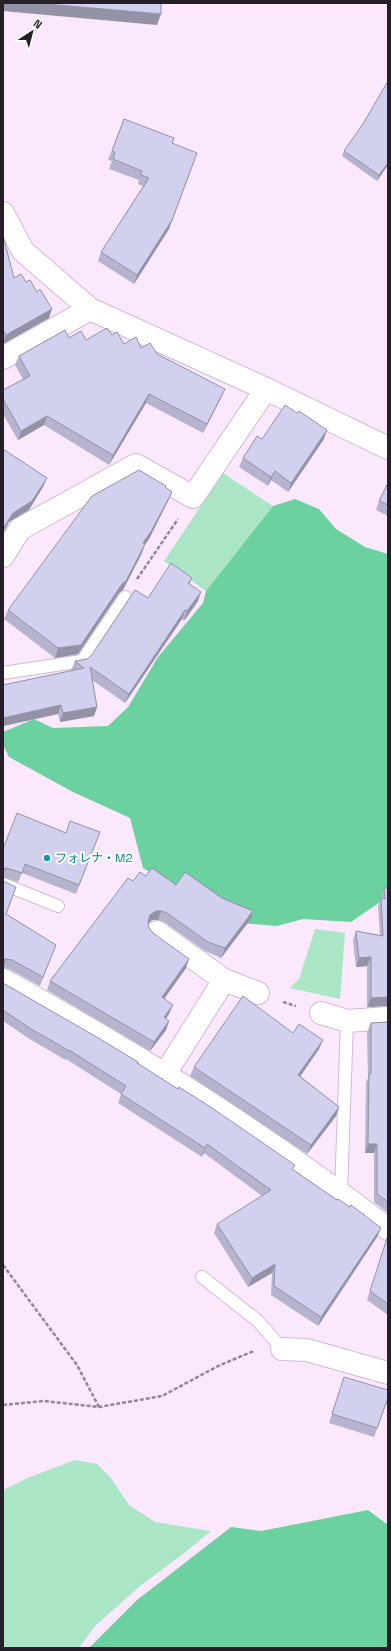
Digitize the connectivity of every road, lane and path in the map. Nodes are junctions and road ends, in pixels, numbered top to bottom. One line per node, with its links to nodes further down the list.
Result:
1 (3, 213): 2 (street)
2 (90, 309): 3 (street); 4 (street)
3 (3, 358)
4 (266, 389): 5 (street); 7 (street)
5 (388, 448)
6 (180, 516): 8 (path)
7 (3, 556)
8 (125, 597): 9 (lane)
9 (3, 673)
10 (3, 884): 11 (lane)
11 (58, 906)
12 (157, 932): 14 (street)
13 (3, 980): 19 (street)
14 (224, 980): 15 (street); 19 (street)
15 (258, 993): 16 (path)
16 (321, 1013): 18 (street)
17 (388, 1018): 18 (street)
18 (347, 1021): 20 (lane)
19 (166, 1074): 20 (street)
20 (341, 1193): 21 (street)
21 (388, 1229)
22 (3, 1264): 27 (path)
23 (202, 1277): 24 (lane)
24 (282, 1349): 25 (street); 27 (path)
25 (388, 1373)
26 (3, 1405): 27 (path)
27 (99, 1407)

